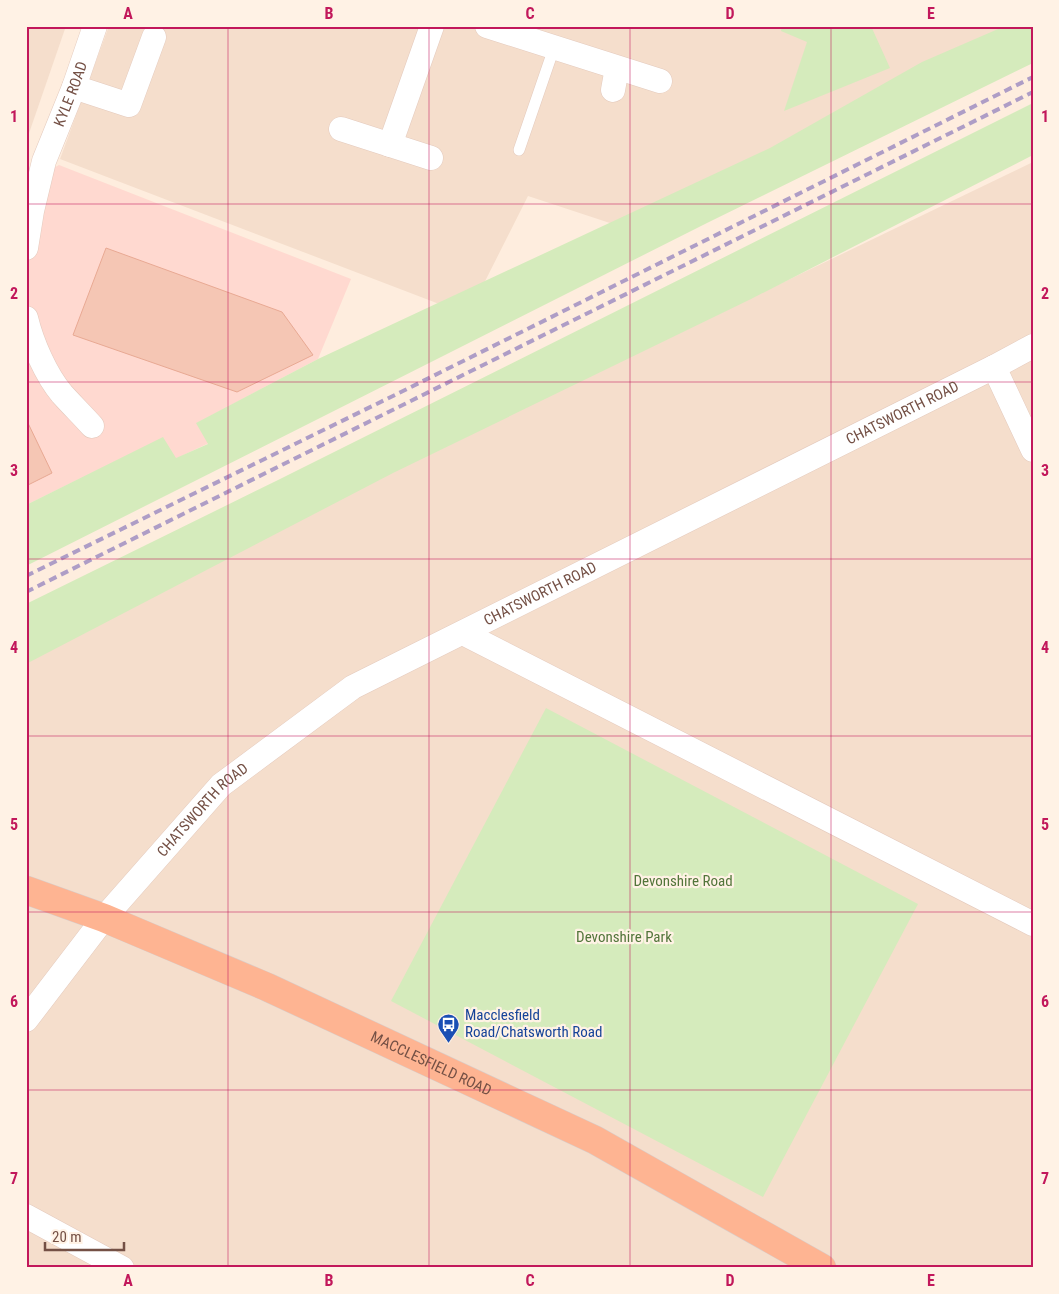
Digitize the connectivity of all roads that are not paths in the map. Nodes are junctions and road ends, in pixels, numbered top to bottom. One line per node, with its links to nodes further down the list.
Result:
1 (95, 26): 7 (street, KYLE ROAD)
2 (432, 26): 9 (street)
3 (487, 26): 5 (street)
4 (154, 37): 7 (street)
5 (554, 48): 6 (street); 10 (lane)
6 (660, 82)
7 (74, 87): 12 (street, KYLE ROAD)
8 (341, 129): 9 (street)
9 (390, 145): 11 (street)
10 (519, 150)
11 (431, 158)
12 (26, 248)
13 (28, 332): 16 (street)
14 (1033, 346): 15 (street, CHATSWORTH ROAD)
15 (994, 367): 17 (street); 18 (street, CHATSWORTH ROAD)
16 (92, 426)
17 (1033, 450)
18 (463, 632): 20 (street, CHATSWORTH ROAD); 21 (street)
19 (26, 890): 20 (highway, MACCLESFIELD ROAD)
20 (104, 918): 22 (street, CHATSWORTH ROAD); 25 (highway, MACCLESFIELD ROAD)
21 (1033, 924)
22 (26, 1020)
23 (26, 1216): 24 (street)
24 (122, 1268)
25 (822, 1268)

